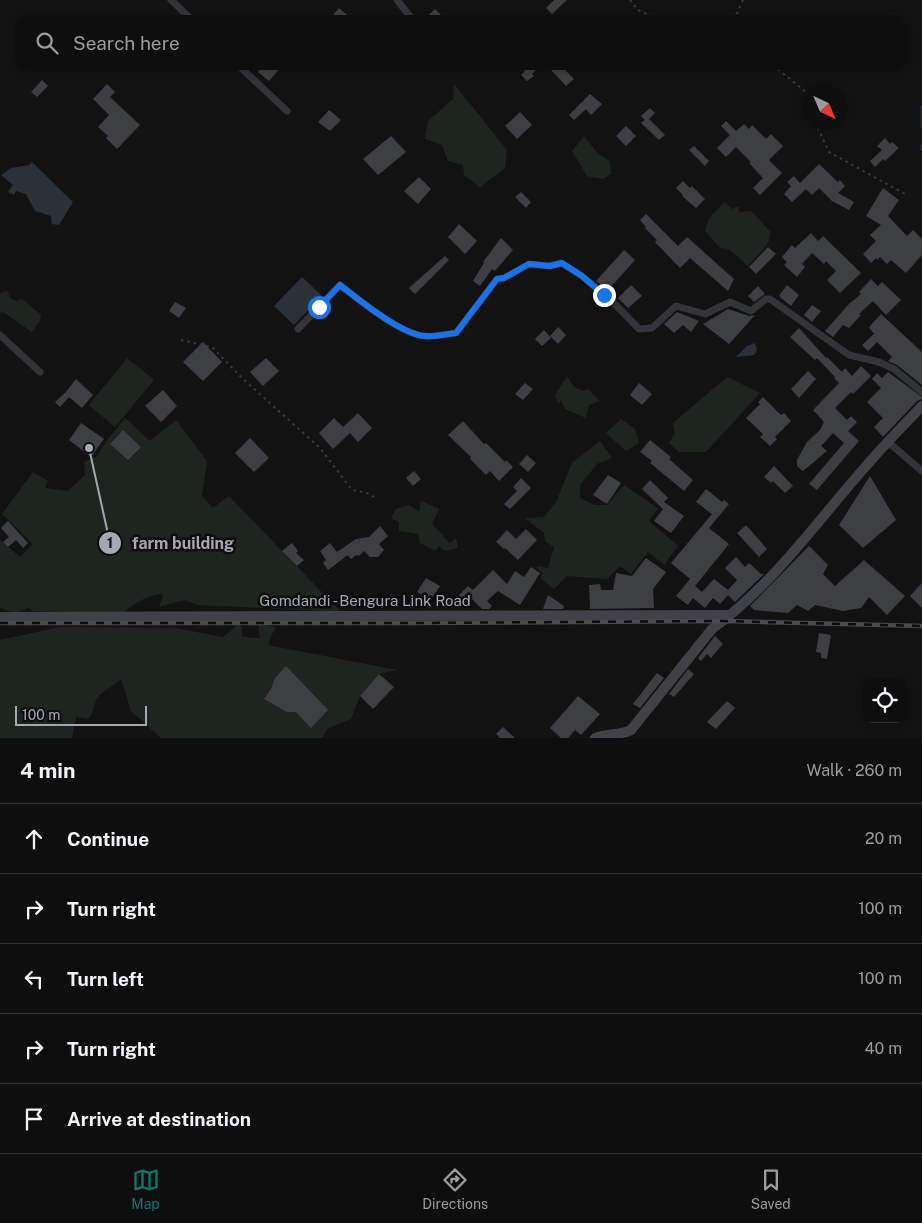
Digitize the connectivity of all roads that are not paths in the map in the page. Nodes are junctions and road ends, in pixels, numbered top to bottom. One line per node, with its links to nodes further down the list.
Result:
1 (171, 0): 3 (street)
2 (397, 0): 4 (street)
3 (187, 15)
4 (409, 15)
5 (243, 70): 6 (street)
6 (287, 111)
7 (298, 330): 10 (street)
8 (0, 335): 9 (street)
9 (40, 372)
10 (922, 392)
11 (922, 406): 12 (main road)
12 (888, 442): 13 (street); 14 (main road)
13 (922, 470)
14 (730, 615): 15 (main road, Gomdandi - Bengura Link Road); 16 (main road)
15 (0, 617)
16 (595, 738)

